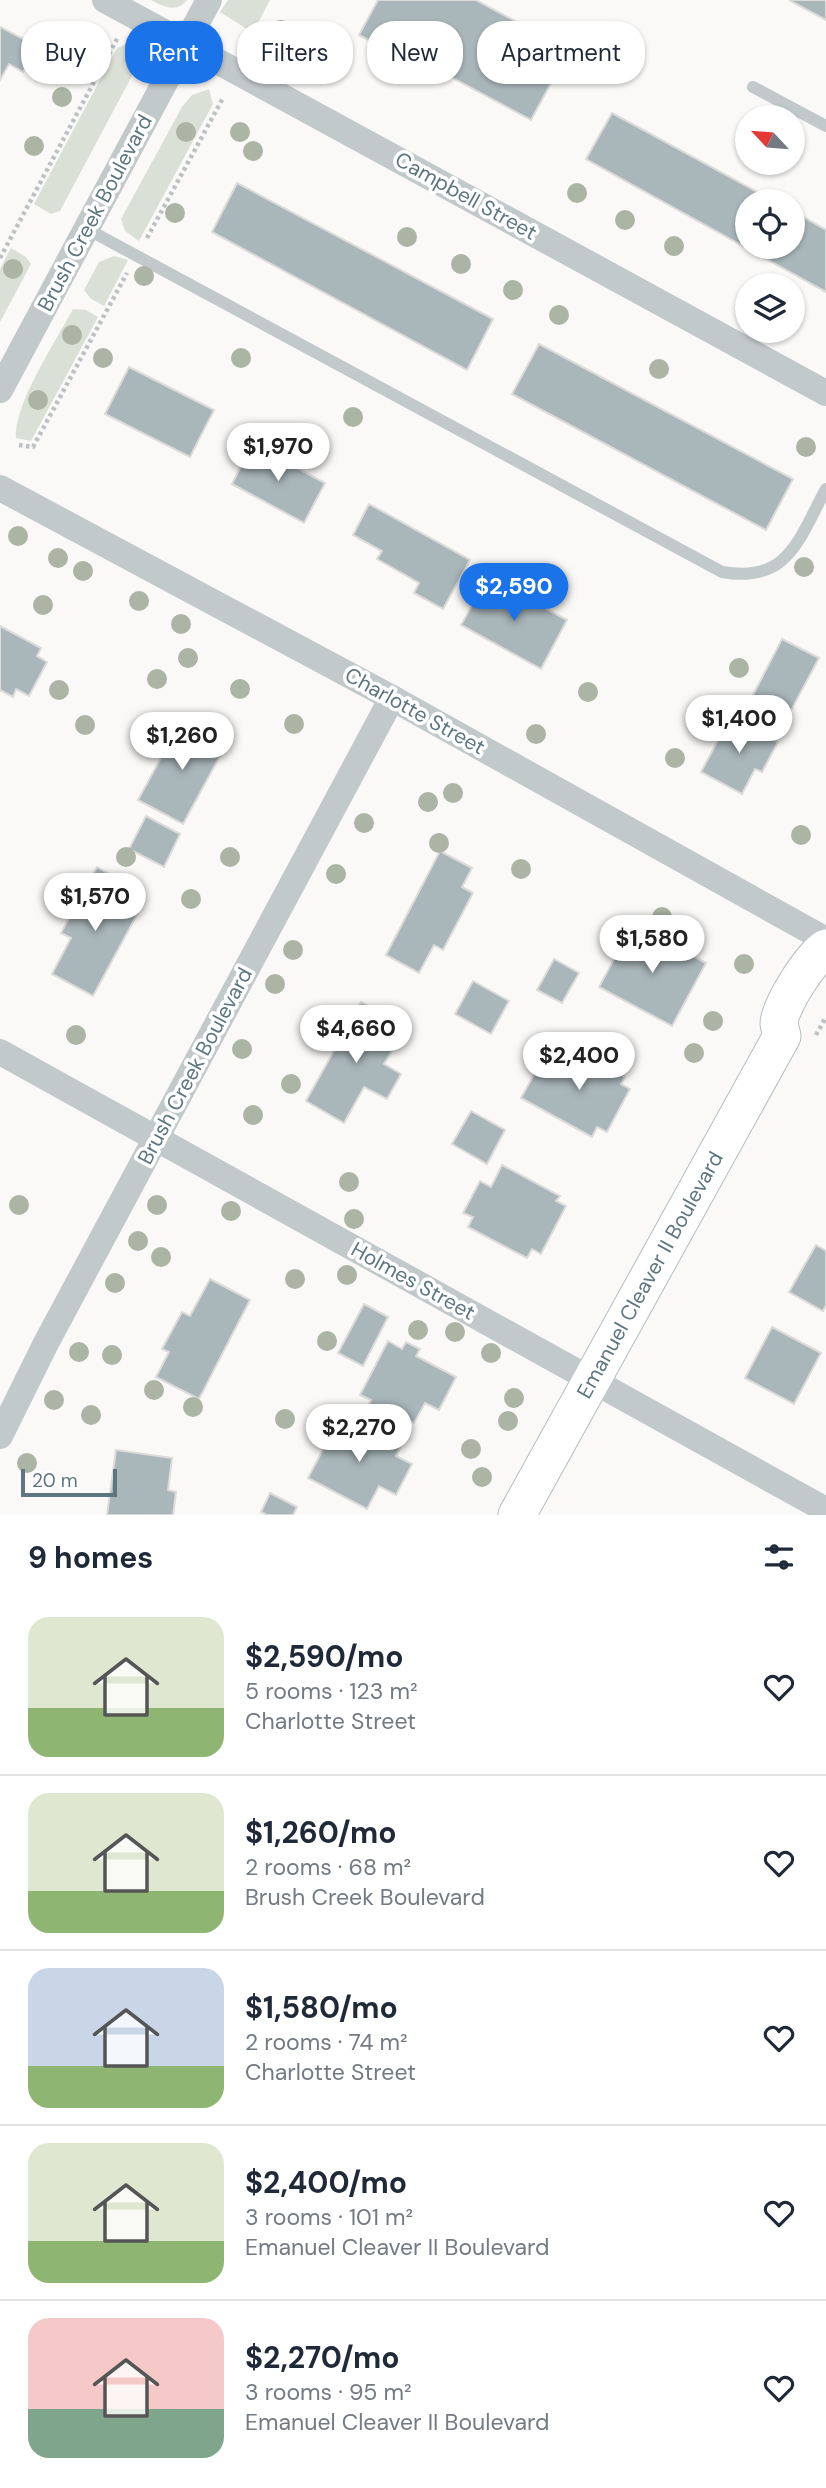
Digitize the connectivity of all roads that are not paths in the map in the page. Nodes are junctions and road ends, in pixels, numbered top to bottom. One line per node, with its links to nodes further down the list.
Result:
1 (105, 0): 3 (street, Campbell Street)
2 (209, 0): 4 (street, Brush Creek Boulevard)
3 (144, 21)
4 (198, 21)
5 (223, 64): 11 (street, Campbell Street)
6 (164, 84): 9 (street, Brush Creek Boulevard)
7 (753, 87): 8 (lane)
8 (826, 126)
9 (86, 229): 10 (street, Brush Creek Boulevard); 13 (lane)
10 (0, 390)
11 (826, 393)
12 (0, 488): 14 (street, Charlotte Street)
13 (826, 489)
14 (392, 698): 15 (street, Charlotte Street); 20 (street, Brush Creek Boulevard)
15 (826, 940)
16 (826, 948): 18 (main road, Emanuel Cleaver II Boulevard)
17 (826, 985): 18 (main road, Emanuel Cleaver II Boulevard)
18 (782, 1035): 21 (main road, Emanuel Cleaver II Boulevard)
19 (0, 1052): 20 (street, Holmes Street)
20 (156, 1138): 21 (street, Holmes Street); 22 (street, Brush Creek Boulevard)
21 (592, 1380): 23 (street, Holmes Street); 24 (main road, Emanuel Cleaver II Boulevard)
22 (0, 1436)
23 (826, 1510)
24 (517, 1515)

